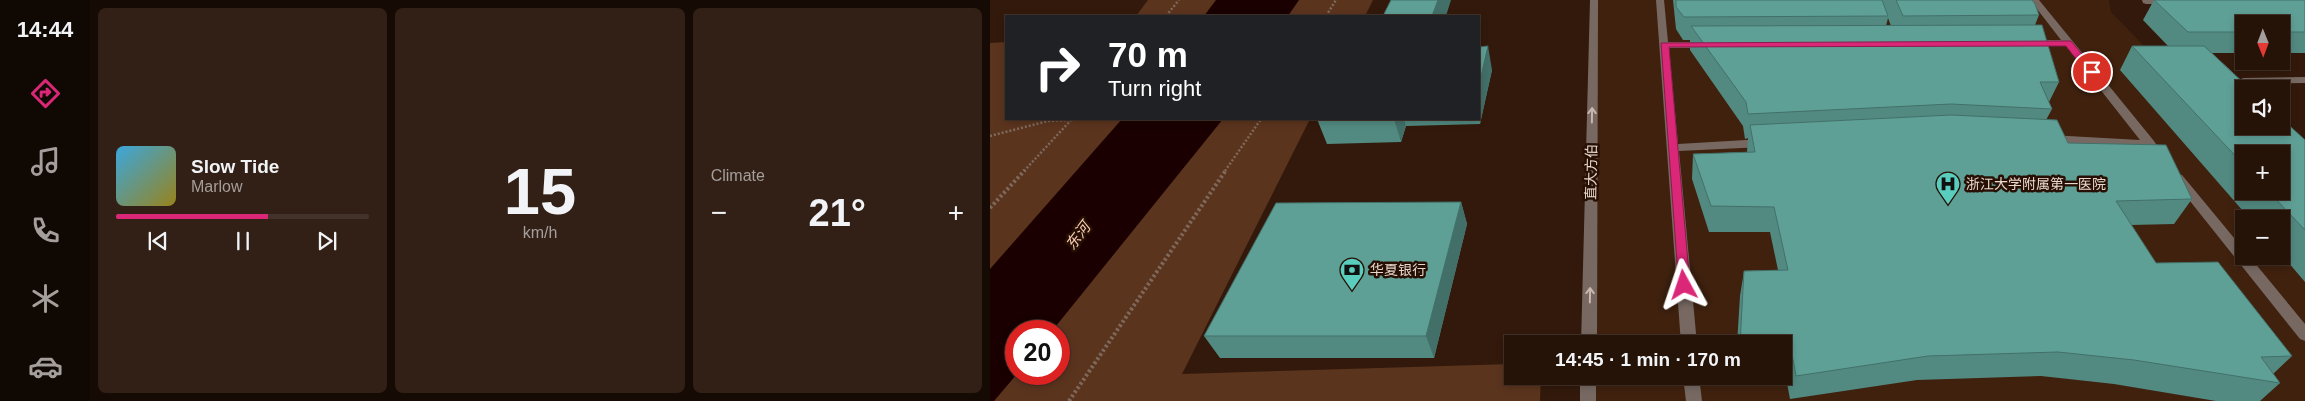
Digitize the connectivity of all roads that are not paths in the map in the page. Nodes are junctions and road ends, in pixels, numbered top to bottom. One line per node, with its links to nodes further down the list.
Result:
1 (1594, 0): 16 (street, 直大方伯, one-way to 1)
2 (1660, 0): 9 (street)
3 (2034, 0): 7 (street)
4 (2146, 1): 5 (street)
5 (2176, 1)
6 (2019, 43): 7 (street)
7 (2068, 43): 14 (street)
8 (1713, 44): 9 (street)
9 (1664, 45): 15 (street)
10 (2290, 80): 11 (street)
11 (2305, 80)
12 (2041, 138): 14 (street)
13 (1772, 143): 15 (street)
14 (2150, 144): 18 (street)
15 (1673, 148): 17 (street)
16 (1589, 335)
17 (1688, 335)
18 (2305, 335)
19 (1588, 385): 21 (street)
20 (1693, 385): 22 (street)
21 (1588, 401)
22 (1694, 401)

